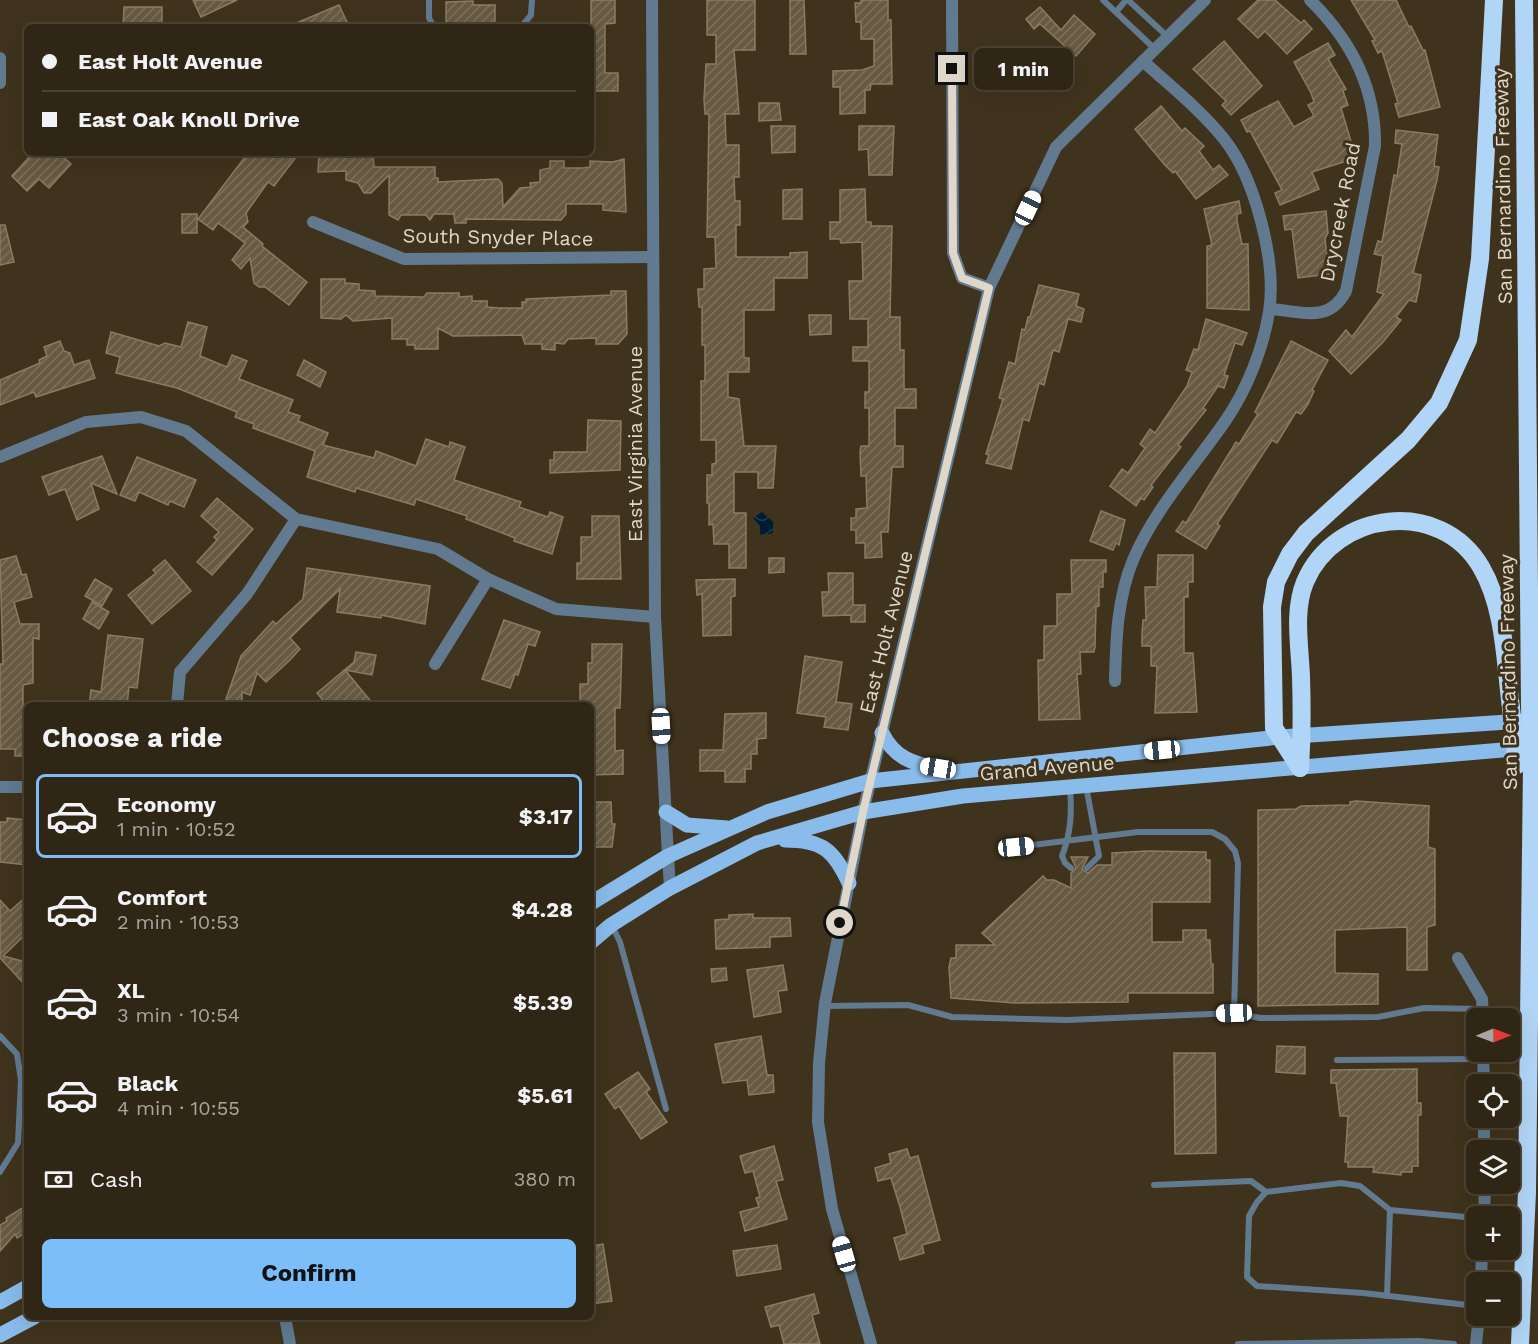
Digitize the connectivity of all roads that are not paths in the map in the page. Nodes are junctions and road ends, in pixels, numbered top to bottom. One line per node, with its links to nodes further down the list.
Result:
1 (429, 0): 12 (lane)
2 (532, 0): 13 (lane)
3 (652, 0): 20 (street, East Virginia Avenue)
4 (952, 0): 21 (street)
5 (1103, 0): 11 (lane)
6 (1127, 0): 11 (lane); 14 (lane)
7 (1205, 0): 14 (street, East Holt Avenue)
8 (1310, 0): 22 (street, Drycreek Road)
9 (1494, 0): 33 (highway)
10 (1524, 0): 30 (highway, San Bernardino Freeway)
11 (1116, 12): 15 (lane)
12 (432, 24)
13 (524, 24)
14 (1168, 38): 15 (street, East Holt Avenue)
15 (1156, 50): 17 (street, East Holt Avenue)
16 (0, 58): 18 (street)
17 (1143, 61): 21 (street, East Holt Avenue); 22 (street)
18 (0, 83)
19 (314, 222): 20 (street, South Snyder Place)
20 (653, 257): 26 (street, East Virginia Avenue)
21 (989, 288): 31 (street, East Holt Avenue)
22 (1269, 309): 28 (street)
23 (0, 457): 24 (street)
24 (296, 519): 25 (street); 29 (street)
25 (488, 579): 26 (street); 27 (street)
26 (655, 617): 43 (street, East Virginia Avenue)
27 (435, 664)
28 (1115, 681)
29 (177, 702)
30 (1534, 713): 32 (main road, Grand Avenue); 35 (highway, San Bernardino Freeway, bridge)
31 (882, 733): 37 (main road); 38 (street, East Holt Avenue)
32 (1302, 736): 33 (main road, Grand Avenue); 35 (highway, bridge); 36 (highway)
33 (1280, 738): 36 (highway); 37 (main road, Grand Avenue)
34 (1538, 747): 36 (main road, Grand Avenue)
35 (1524, 765): 86 (highway, San Bernardino Freeway)
36 (1300, 768): 39 (main road, Grand Avenue)
37 (956, 771): 38 (main road, Grand Avenue)
38 (870, 781): 44 (street, East Holt Avenue); 45 (main road, Grand Avenue)
39 (1086, 786): 42 (main road, Grand Avenue); 46 (lane)
40 (24, 787): 41 (street)
41 (0, 788)
42 (1070, 788): 44 (main road, Grand Avenue); 48 (lane)
43 (666, 812): 45 (main road); 50 (street, East Virginia Avenue)
44 (863, 812): 47 (main road, Grand Avenue); 53 (street, East Holt Avenue)
45 (730, 828): 50 (main road, Grand Avenue)
46 (1096, 839): 48 (lane); 52 (lane); 62 (lane)
47 (764, 841): 53 (main road); 54 (main road, Grand Avenue)
48 (1068, 842): 49 (lane); 51 (lane)
49 (1016, 847)
50 (668, 856): 54 (street, East Virginia Avenue); 55 (main road, Grand Avenue)
51 (1071, 868)
52 (1088, 868)
53 (849, 883): 59 (street, East Holt Avenue)
54 (670, 888): 56 (main road, Grand Avenue)
55 (594, 901)
56 (611, 925): 57 (main road, Grand Avenue); 66 (lane)
57 (594, 939)
58 (1458, 958): 60 (street)
59 (824, 1006): 62 (lane); 82 (street, East Holt Avenue)
60 (1482, 1008)
61 (1466, 1012): 62 (lane)
62 (1234, 1013)
63 (0, 1036): 67 (lane)
64 (1466, 1056): 65 (lane)
65 (1337, 1060)
66 (666, 1109)
67 (0, 1172)
68 (1154, 1185): 69 (lane)
69 (1266, 1192): 70 (lane); 73 (lane)
70 (1390, 1210): 71 (lane); 73 (lane)
71 (1466, 1217)
72 (24, 1289): 74 (main road)
73 (1388, 1296): 75 (lane)
74 (0, 1302)
75 (1466, 1305)
76 (28, 1320): 79 (main road)
77 (286, 1320): 81 (street)
78 (1478, 1326): 85 (street)
79 (0, 1335)
80 (1333, 1343): 83 (lane); 84 (lane)
81 (290, 1344)
82 (871, 1344)
83 (1238, 1344)
84 (1454, 1344)
85 (1476, 1344)
86 (1520, 1344)

